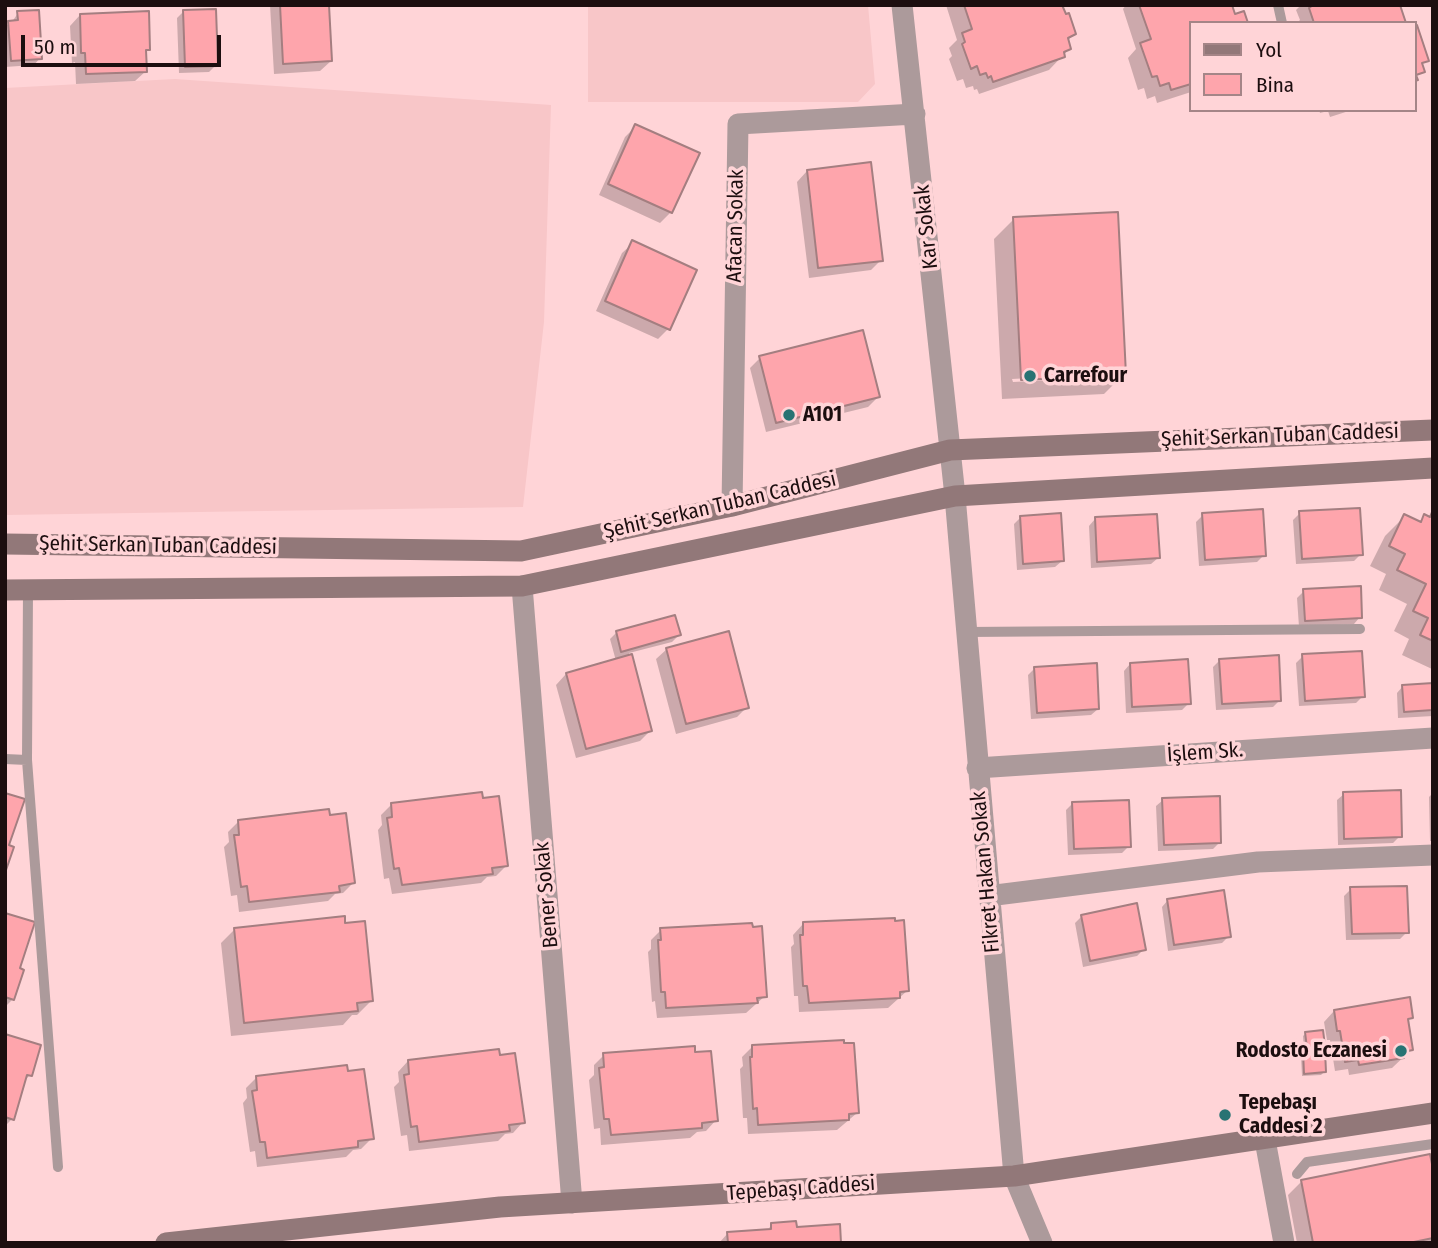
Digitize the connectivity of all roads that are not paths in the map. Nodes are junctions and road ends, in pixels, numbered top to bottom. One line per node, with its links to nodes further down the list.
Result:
1 (902, 5): 2 (street, Kar Sokak)
2 (915, 114): 4 (street, Kar Sokak); 7 (street, Afacan Sokak)
3 (1433, 430): 4 (main road, Şehit Serkan Tuban Caddesi)
4 (950, 450): 6 (street, Kar Sokak); 7 (main road, Şehit Serkan Tuban Caddesi)
5 (1433, 468): 6 (main road, Şehit Serkan Tuban Caddesi)
6 (955, 496): 9 (main road, Şehit Serkan Tuban Caddesi); 13 (street, Fikret Hakan Sokak)
7 (732, 506): 8 (main road, Şehit Serkan Tuban Caddesi)
8 (5, 544)
9 (522, 586): 10 (main road, Şehit Serkan Tuban Caddesi); 26 (street, Bener Sokak)
10 (28, 589): 11 (main road, Şehit Serkan Tuban Caddesi); 16 (lane)
11 (5, 590)
12 (1360, 629): 13 (lane)
13 (966, 632): 17 (street, Fikret Hakan Sokak)
14 (1433, 738): 17 (street, İşlem Sk.)
15 (5, 759): 16 (lane)
16 (27, 760): 23 (lane)
17 (977, 768): 19 (street, Fikret Hakan Sokak)
18 (1433, 855): 19 (street)
19 (988, 896): 25 (street, Fikret Hakan Sokak)
20 (1433, 1114): 21 (main road, Tepebaşı Caddesi)
21 (1265, 1140): 25 (main road, Tepebaşı Caddesi); 29 (street)
22 (1433, 1144): 24 (lane)
23 (58, 1167)
24 (1297, 1174)
25 (1014, 1176): 26 (main road, Tepebaşı Caddesi); 28 (street, Fikret Hakan Sokak)
26 (572, 1203): 27 (main road, Tepebaşı Caddesi)
27 (166, 1243)
28 (1042, 1243)
29 (1284, 1243)

